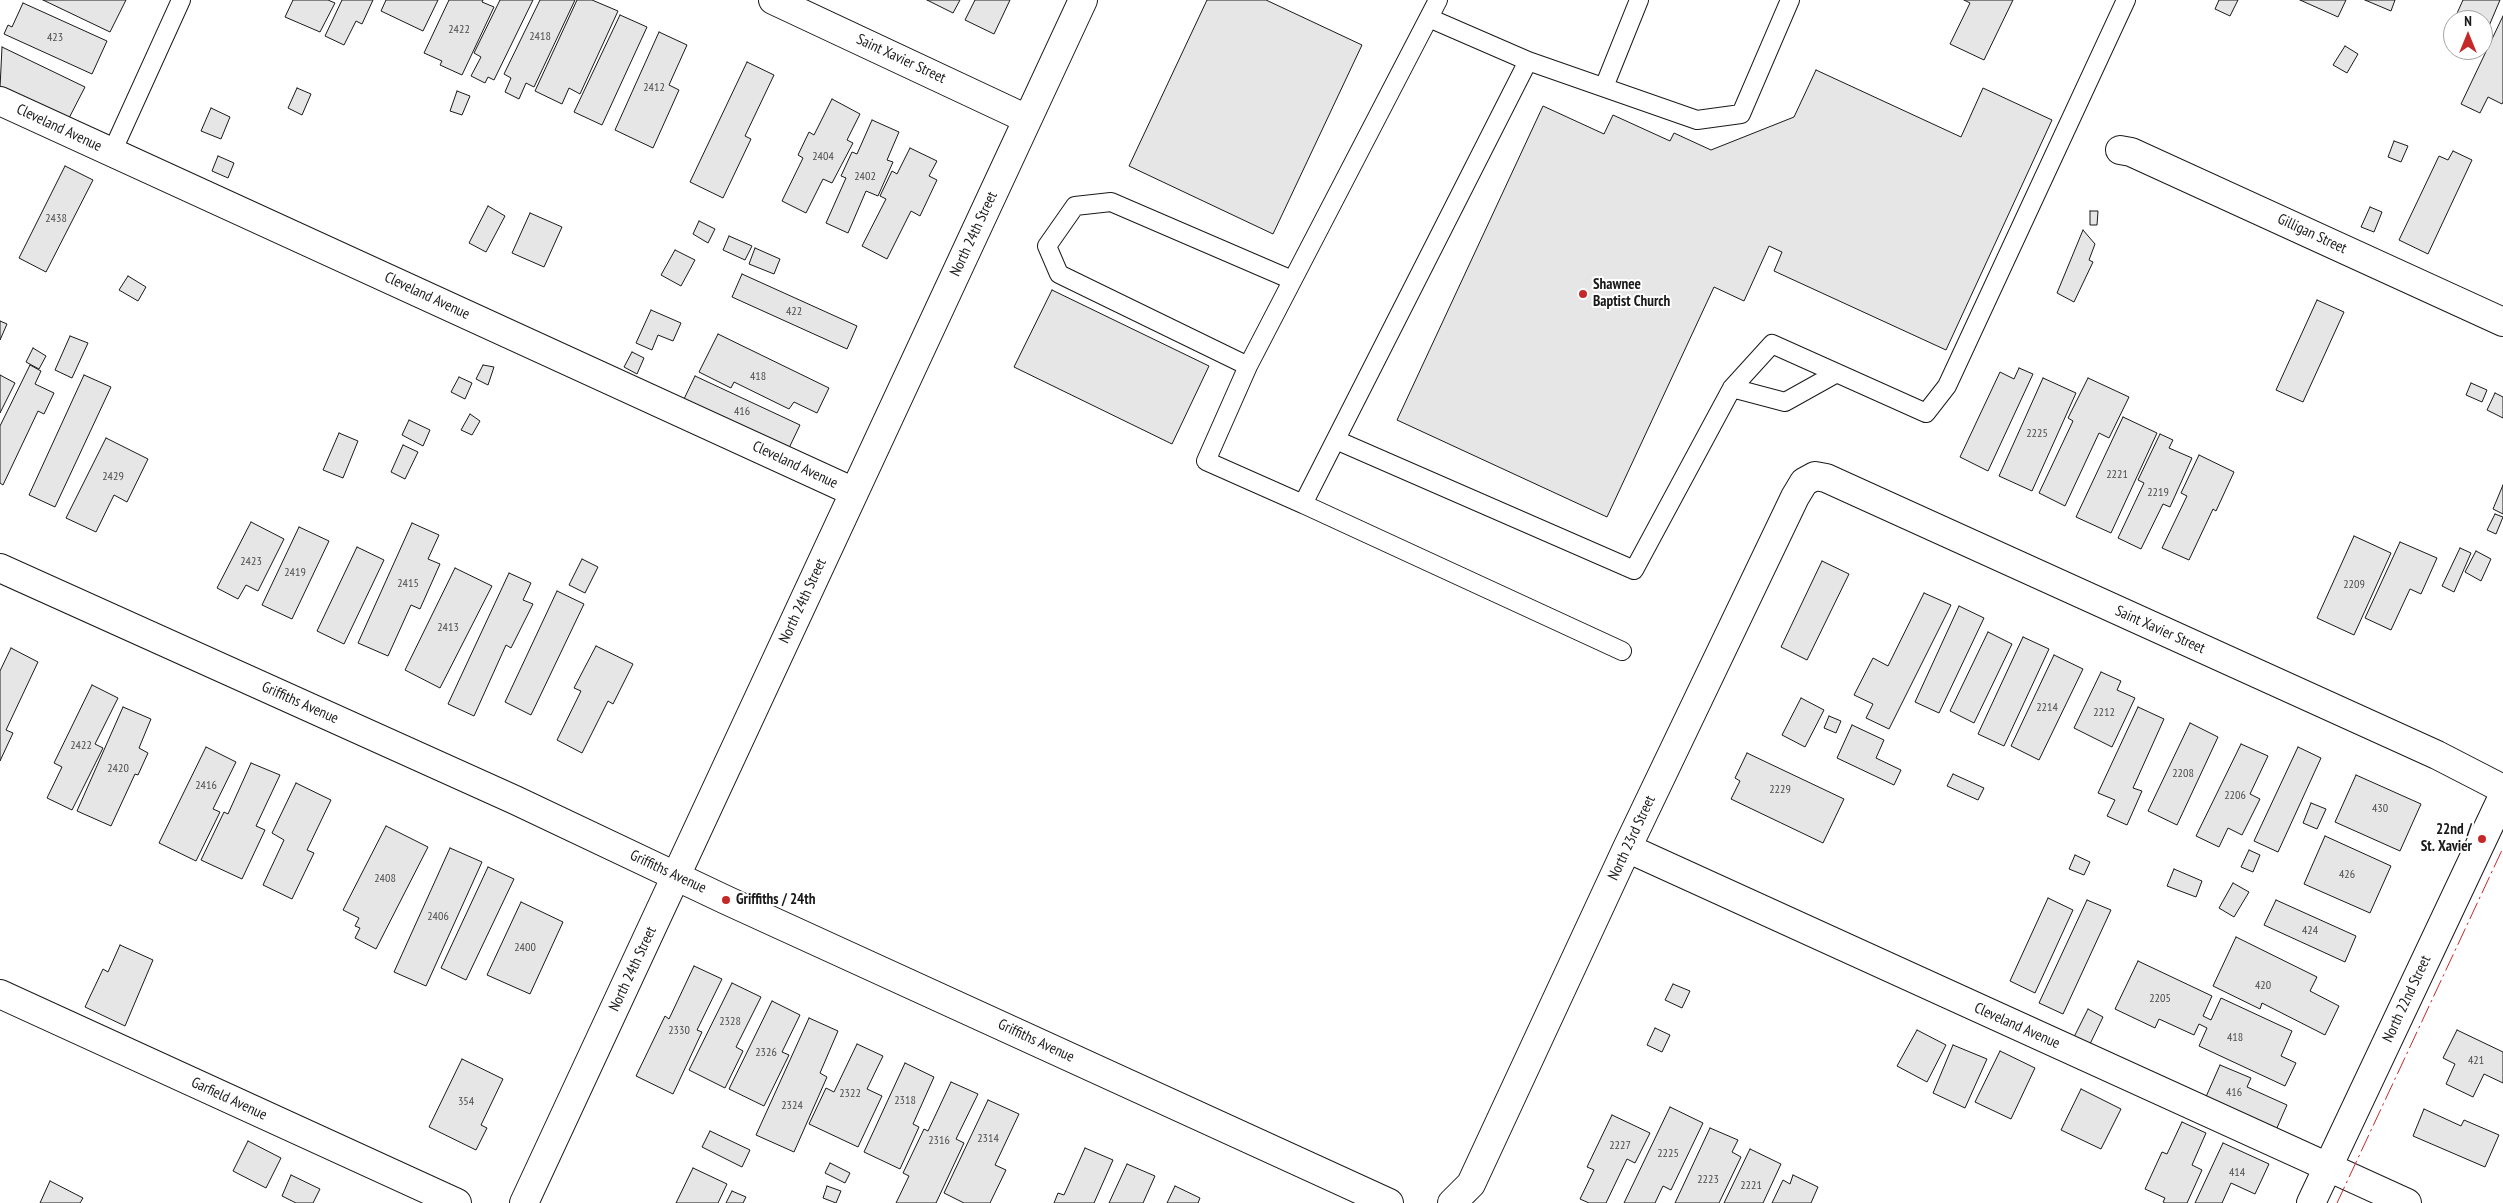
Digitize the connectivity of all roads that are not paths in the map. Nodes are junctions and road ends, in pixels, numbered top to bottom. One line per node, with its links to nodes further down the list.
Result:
1 (181, 0): 14 (lane)
2 (773, 0): 12 (street, Saint Xavier Street)
3 (1084, 0): 12 (street, North 24th Street)
4 (1438, 0): 8 (lane)
5 (1639, 0): 10 (lane)
6 (1790, 0): 10 (lane)
7 (2126, 0): 18 (lane)
8 (1429, 18): 9 (lane); 15 (lane)
9 (1528, 61): 10 (lane); 20 (lane)
10 (1604, 87)
11 (0, 101): 14 (street, Cleveland Avenue)
12 (1027, 119): 22 (street, North 24th Street)
13 (2120, 150): 16 (street, Gilligan Street)
14 (112, 152): 22 (street, Cleveland Avenue)
15 (1292, 280): 17 (lane); 17 (lane)
16 (2503, 322)
17 (1248, 366): 23 (lane)
18 (1837, 373): 19 (lane); 19 (lane)
19 (1732, 388): 20 (lane)
20 (1336, 440): 23 (lane)
21 (1815, 476): 26 (street, Saint Xavier Street); 28 (street, North 23rd Street)
22 (854, 492): 29 (street, North 24th Street)
23 (1303, 504): 25 (lane)
24 (0, 568): 29 (street, Griffiths Avenue)
25 (1622, 651)
26 (2503, 789)
27 (2503, 796): 31 (street, North 22nd Street)
28 (1627, 848): 31 (street, Cleveland Avenue); 35 (street, North 23rd Street)
29 (676, 876): 33 (street, North 24th Street); 34 (street, Griffiths Avenue)
30 (0, 994): 32 (street, Garfield Avenue)
31 (2327, 1167): 36 (street, North 22nd Street); 37 (street, Cleveland Avenue)
32 (457, 1203)
33 (524, 1203)
34 (1389, 1203)
35 (1452, 1203)
36 (2311, 1203)
37 (2407, 1203)

